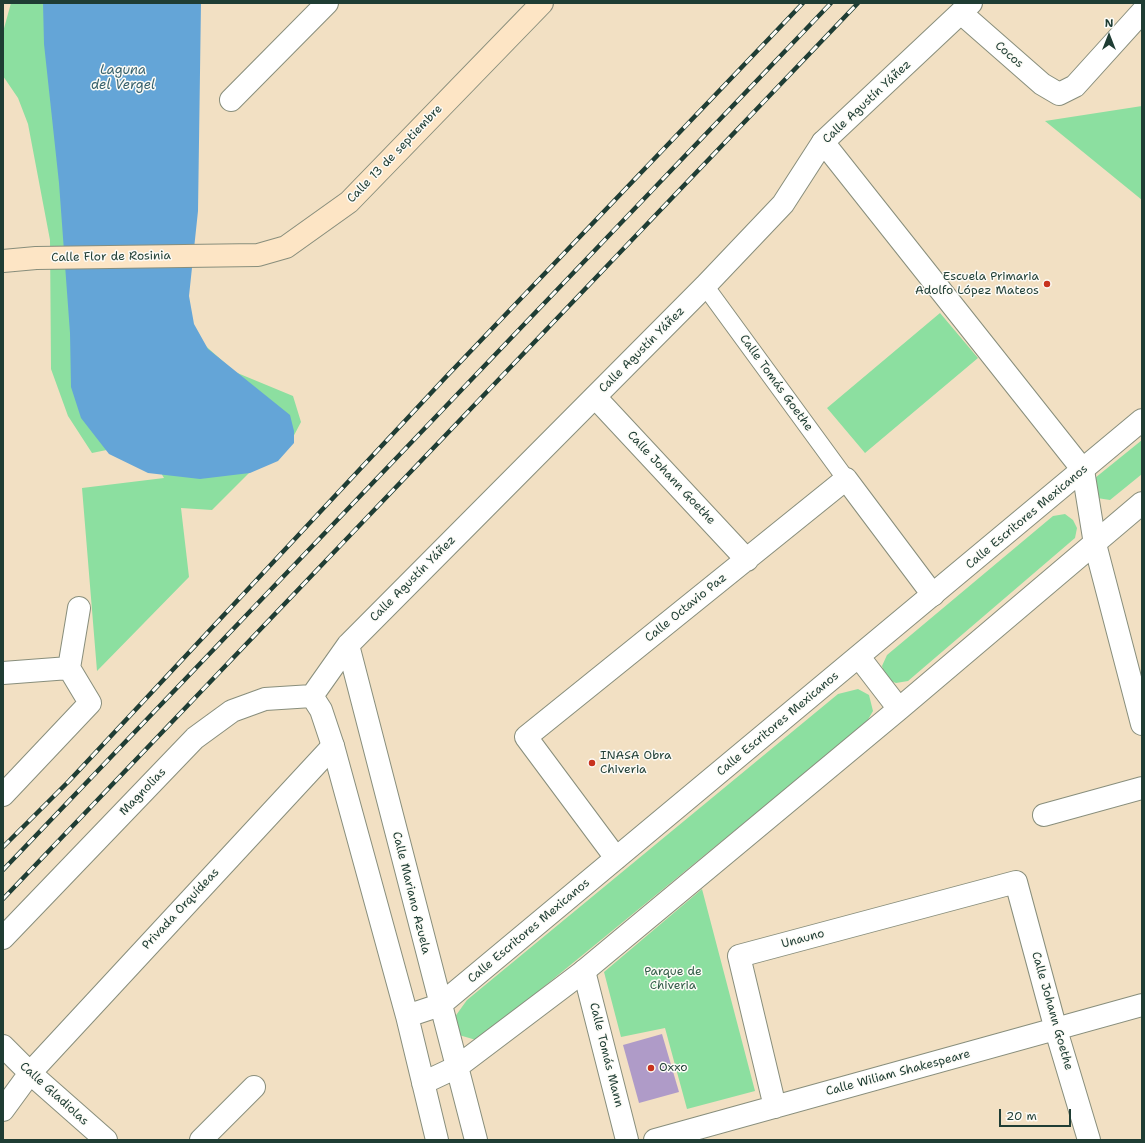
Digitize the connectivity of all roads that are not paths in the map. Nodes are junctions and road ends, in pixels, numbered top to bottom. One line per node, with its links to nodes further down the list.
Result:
1 (327, 3): 5 (street)
2 (542, 3): 7 (main road, Calle 13 de septiembre)
3 (966, 8): 4 (street, Cocos); 6 (street, Calle Agustín Yáñez)
4 (1142, 12)
5 (231, 100)
6 (823, 142): 9 (street, Calle Agustín Yáñez); 12 (street)
7 (219, 256): 8 (main road, Calle Flor de Rosinia)
8 (3, 261)
9 (705, 286): 10 (street, Calle Agustín Yáñez); 13 (street, Calle Tomás Goethe)
10 (595, 397): 16 (street, Calle Johann Goethe); 19 (street, Calle Agustín Yáñez)
11 (1142, 420): 12 (street, Calle Escritores Mexicanos)
12 (1083, 470): 15 (street); 17 (street, Calle Escritores Mexicanos)
13 (846, 480): 16 (street, Calle Octavio Paz); 17 (street)
14 (1142, 503): 15 (street)
15 (1095, 544): 24 (street); 25 (street)
16 (747, 560): 30 (street, Calle Octavio Paz)
17 (933, 595): 20 (street, Calle Escritores Mexicanos)
18 (79, 608): 21 (street)
19 (348, 645): 23 (street, Calle Agustín Yáñez); 34 (street, Calle Mariano Azuela)
20 (859, 657): 24 (street); 30 (street, Calle Escritores Mexicanos)
21 (69, 668): 22 (street); 28 (street)
22 (3, 673)
23 (312, 696): 26 (street); 32 (street, Magnolias)
24 (899, 709): 33 (street)
25 (1142, 724)
26 (333, 746): 36 (street); 40 (street, Privada Orquídeas)
27 (1142, 788): 29 (street)
28 (3, 795)
29 (1044, 816)
30 (616, 858): 34 (street, Calle Escritores Mexicanos)
31 (1016, 882): 37 (street, Calle Johann Goethe); 43 (street, Unauno)
32 (3, 938)
33 (584, 970): 39 (street); 49 (street, Calle Tomás Mann)
34 (440, 1005): 36 (street, Calle Escritores Mexicanos); 39 (street, Calle Mariano Azuela)
35 (1142, 1005): 37 (street, Calle Wiliam Shakespeare)
36 (407, 1016): 41 (street)
37 (1056, 1030): 43 (street, Calle Wiliam Shakespeare); 51 (street, Calle Johann Goethe)
38 (3, 1046): 40 (street, Calle Gladiolas)
39 (457, 1067): 41 (street); 48 (street, Calle Mariano Azuela)
40 (30, 1073): 44 (street, Privada Orquídeas); 45 (street, Calle Gladiolas)
41 (424, 1083): 47 (street)
42 (254, 1087): 46 (street)
43 (776, 1107): 50 (street, Calle Wiliam Shakespeare)
44 (3, 1110)
45 (106, 1140)
46 (201, 1140)
47 (437, 1140)
48 (476, 1140)
49 (627, 1140)
50 (655, 1140)
51 (1089, 1140)

